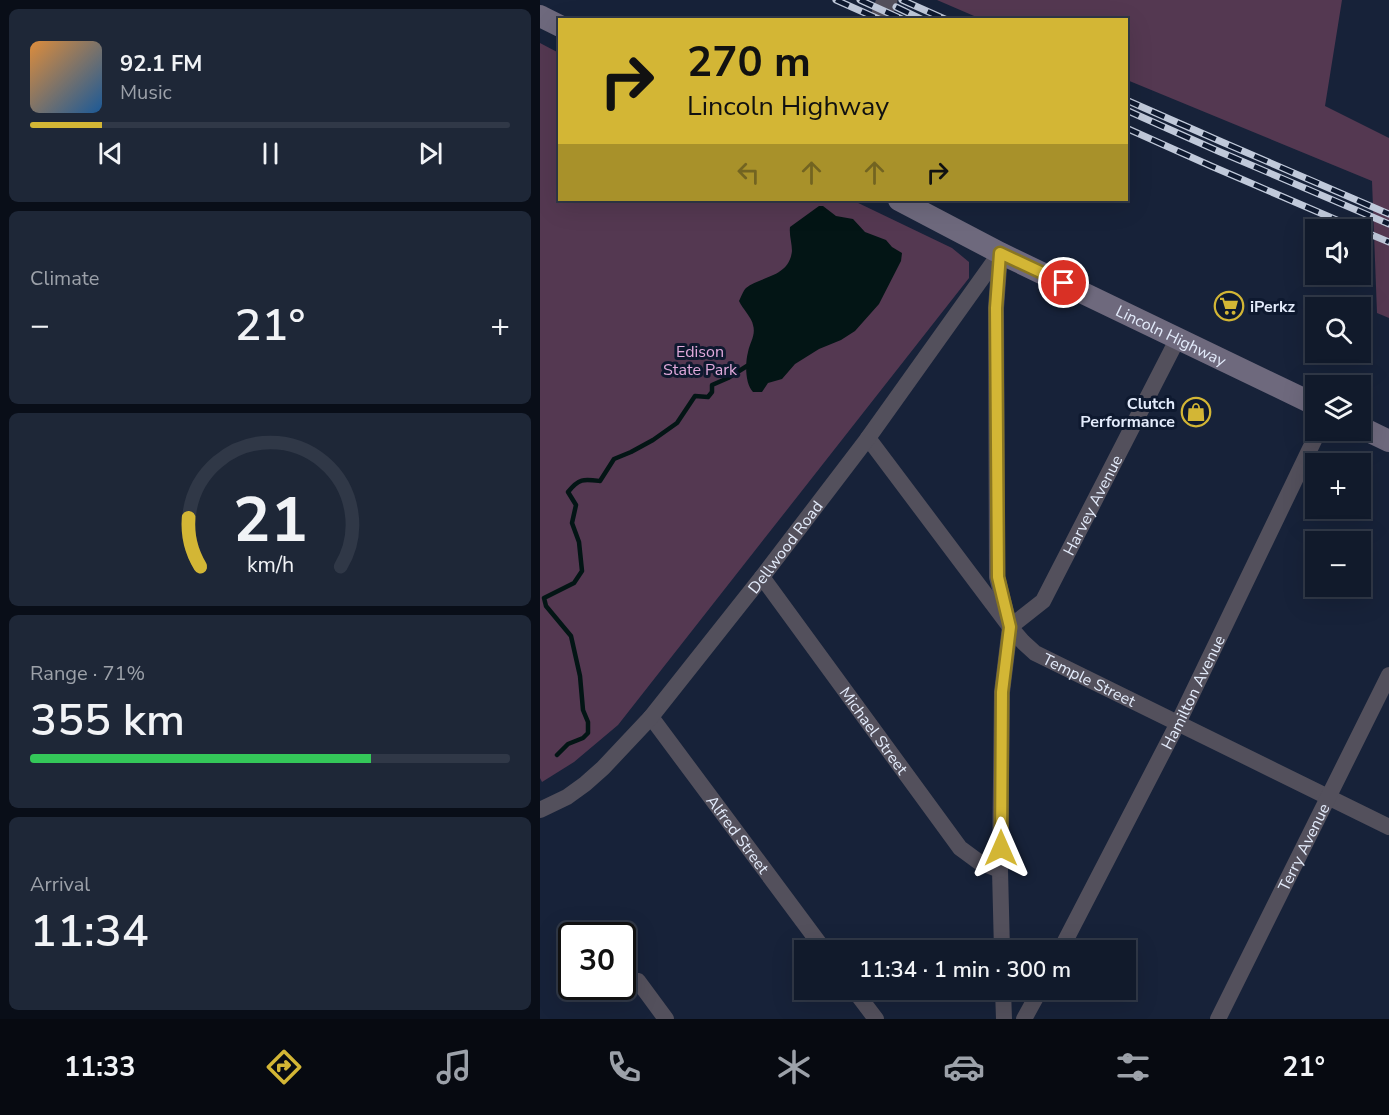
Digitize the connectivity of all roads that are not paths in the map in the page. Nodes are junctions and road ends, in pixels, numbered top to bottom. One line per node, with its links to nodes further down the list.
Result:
1 (887, 0): 3 (street)
2 (540, 16): 4 (main road)
3 (881, 18)
4 (558, 25)
5 (901, 201): 6 (main road, Lincoln Highway)
6 (1000, 253): 7 (main road, Lincoln Highway); 10 (street, Dellwood Road); 14 (street)
7 (1178, 338): 8 (main road, Lincoln Highway); 14 (street, Harvey Avenue)
8 (1305, 400)
9 (1371, 432): 12 (main road)
10 (868, 438): 13 (street, Dellwood Road); 14 (street, Temple Street)
11 (1314, 441): 17 (street, Hamilton Avenue)
12 (1389, 441)
13 (762, 577): 16 (street, Dellwood Road); 21 (street, Michael Street)
14 (1010, 627): 17 (street, Temple Street); 21 (street)
15 (1389, 675): 18 (street, Terry Avenue)
16 (651, 717): 19 (street, Dellwood Road); 22 (street, Alfred Street)
17 (1178, 723): 18 (street, Temple Street); 24 (street, Hamilton Avenue)
18 (1328, 796): 20 (street, Temple Street); 33 (street, Terry Avenue)
19 (540, 810)
20 (1389, 827)
21 (1000, 870): 23 (street)
22 (817, 940)
23 (1002, 940)
24 (1066, 940)
25 (638, 981): 29 (street)
26 (862, 1000): 30 (street)
27 (1003, 1000): 31 (street)
28 (1034, 1000): 32 (street)
29 (666, 1019)
30 (876, 1019)
31 (1004, 1019)
32 (1024, 1019)
33 (1218, 1019)

